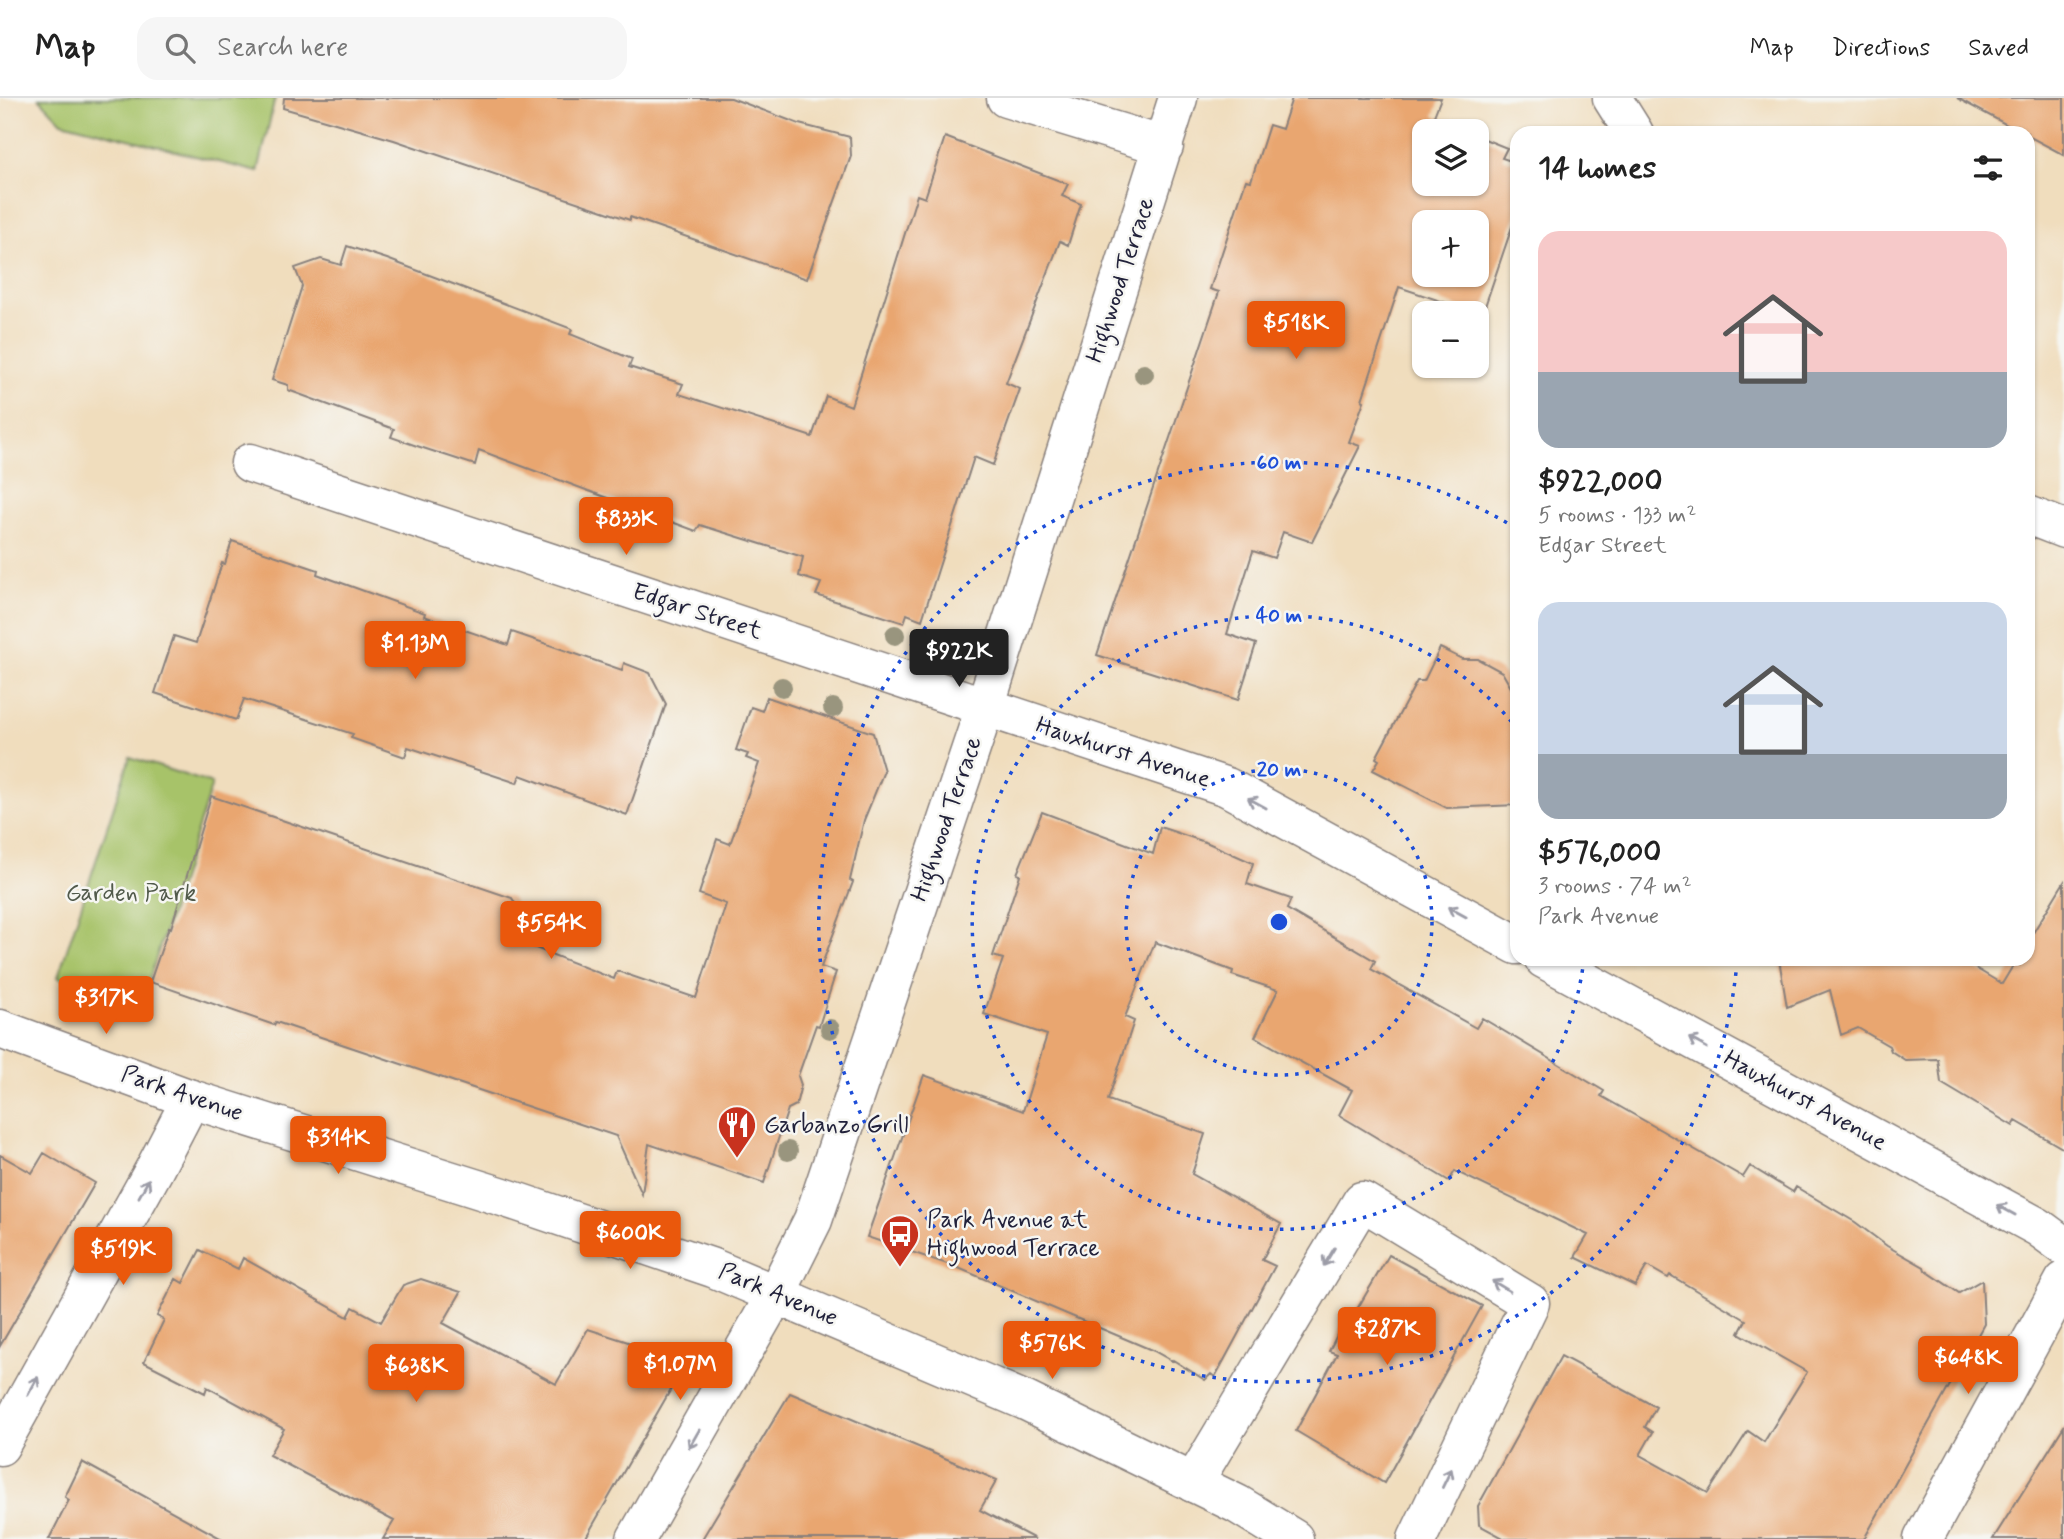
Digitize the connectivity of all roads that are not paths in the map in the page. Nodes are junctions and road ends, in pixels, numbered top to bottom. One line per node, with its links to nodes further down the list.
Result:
1 (1006, 98): 5 (street)
2 (1178, 98): 5 (street, Highwood Terrace)
3 (1612, 98): 4 (street)
4 (1630, 126)
5 (1164, 146): 9 (street, Highwood Terrace)
6 (250, 463): 9 (street, Edgar Street)
7 (2035, 518): 8 (street)
8 (2064, 530)
9 (985, 707): 10 (street, Hauxhurst Avenue, one-way to 9); 16 (street, Highwood Terrace)
10 (1510, 940)
11 (1557, 966): 14 (street, Hauxhurst Avenue, one-way to 11)
12 (0, 1029): 13 (street, Park Avenue)
13 (191, 1099): 16 (street, Park Avenue); 17 (street, one-way to 13)
14 (2064, 1246)
15 (2064, 1281): 22 (street)
16 (776, 1294): 18 (street, Park Avenue); 19 (street, Highwood Terrace, one-way to 19)
17 (0, 1446)
18 (1193, 1483): 20 (street, Park Avenue); 21 (street, one-way to 18)
19 (636, 1539)
20 (1292, 1539)
21 (1416, 1539)
22 (1923, 1539)

